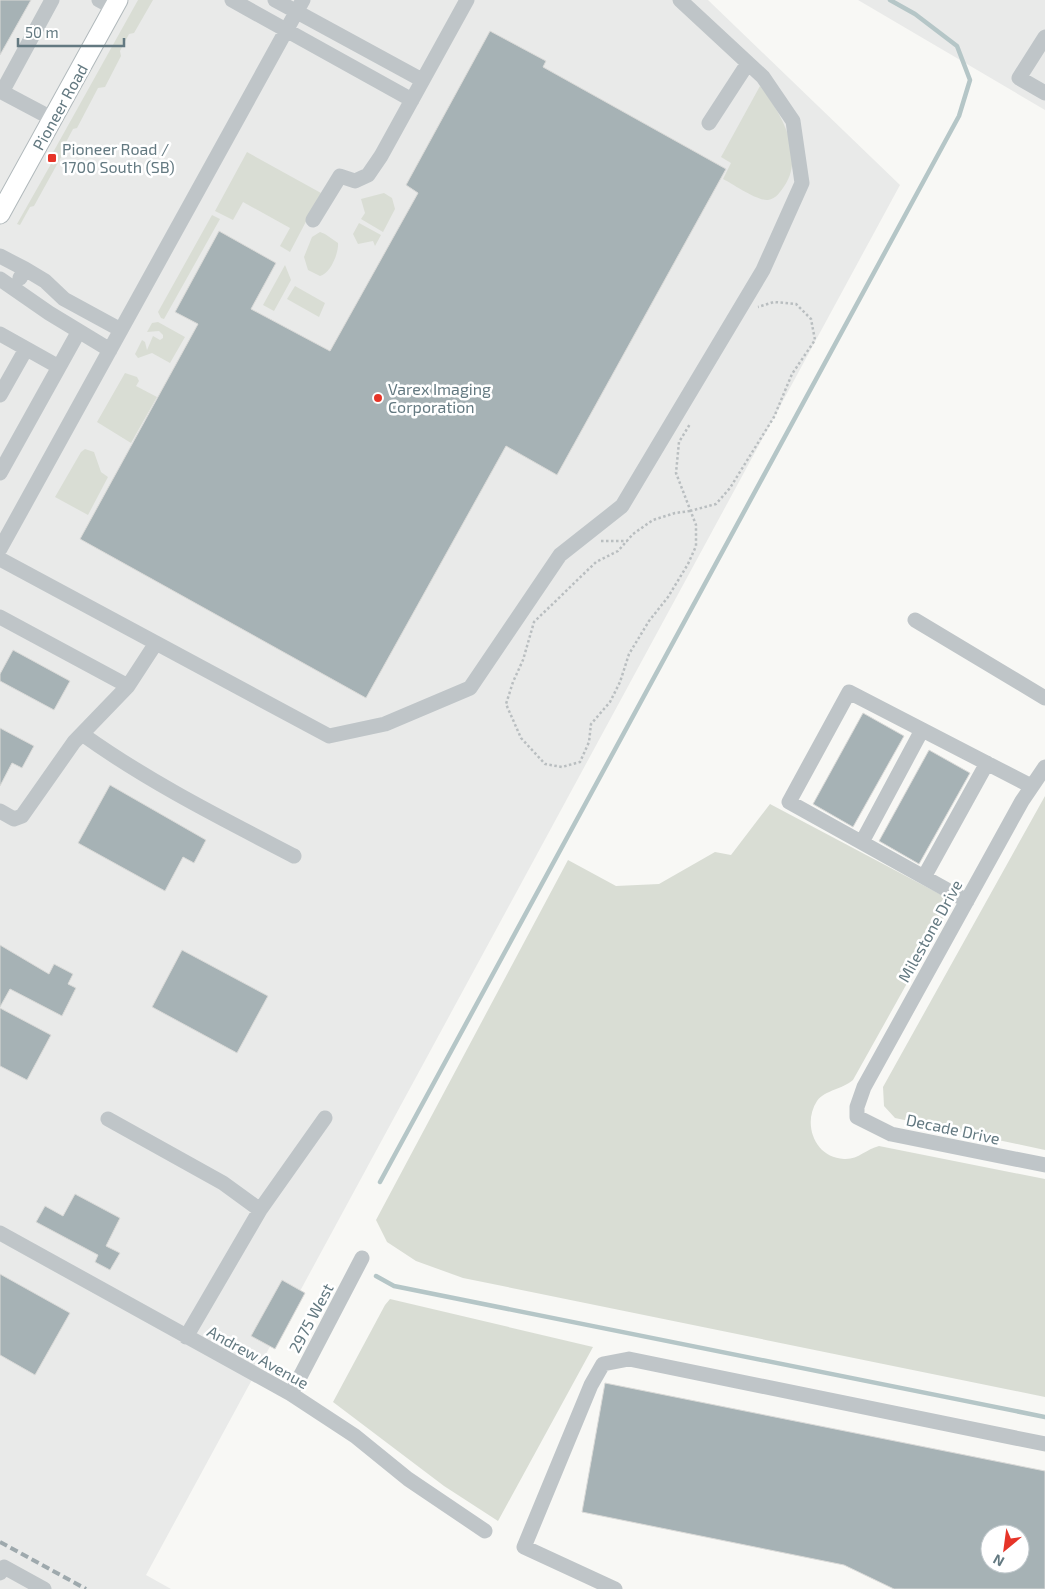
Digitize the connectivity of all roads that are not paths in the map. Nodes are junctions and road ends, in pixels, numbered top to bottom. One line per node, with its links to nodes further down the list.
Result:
1 (52, 0): 13 (street)
2 (232, 0): 8 (street)
3 (275, 0): 7 (street)
4 (467, 0): 11 (street)
5 (680, 0): 10 (street)
6 (110, 3): 15 (main road, Pioneer Road)
7 (299, 6): 8 (street); 11 (street)
8 (286, 30): 14 (street); 23 (street)
9 (1045, 36): 12 (street)
10 (748, 63): 16 (street); 36 (street)
11 (422, 80): 14 (street)
12 (1045, 93)
13 (1, 94): 15 (street)
14 (412, 100): 18 (street)
15 (54, 119): 17 (main road, Pioneer Road)
16 (709, 123)
17 (0, 214)
18 (313, 220)
19 (0, 256): 20 (street)
20 (24, 269): 22 (street); 23 (street)
21 (0, 279): 22 (street)
22 (16, 289): 24 (street)
23 (120, 330): 27 (street)
24 (79, 331): 27 (street); 28 (street)
25 (0, 334): 26 (street)
26 (26, 349): 28 (street); 29 (street)
27 (110, 350): 31 (street)
28 (59, 367): 30 (street)
29 (0, 395)
30 (0, 473)
31 (6, 521): 32 (street)
32 (0, 549)
33 (0, 558): 36 (street)
34 (0, 617): 37 (street)
35 (915, 620): 38 (street)
36 (156, 643): 37 (street)
37 (128, 686): 40 (street)
38 (1045, 698)
39 (922, 730): 41 (street); 45 (street); 45 (street)
40 (82, 734): 44 (street); 46 (street)
41 (986, 764): 43 (street); 47 (street)
42 (1045, 767): 43 (street, Milestone Drive)
43 (1031, 786): 48 (street, Milestone Drive)
44 (0, 811)
45 (862, 842): 47 (street)
46 (294, 856)
47 (924, 876): 48 (street)
48 (967, 900): 49 (street, Milestone Drive)
49 (857, 1117): 52 (street, Decade Drive)
50 (325, 1118): 53 (street)
51 (108, 1119): 53 (street)
52 (1045, 1166)
53 (260, 1210): 56 (street)
54 (0, 1233): 56 (street, Andrew Avenue)
55 (362, 1258): 57 (street, 2975 West)
56 (186, 1336): 57 (street, Andrew Avenue)
57 (290, 1394): 59 (street, Andrew Avenue)
58 (1045, 1444): 61 (street)
59 (484, 1531)
60 (0, 1574): 62 (street)
61 (611, 1588)
62 (44, 1589)

